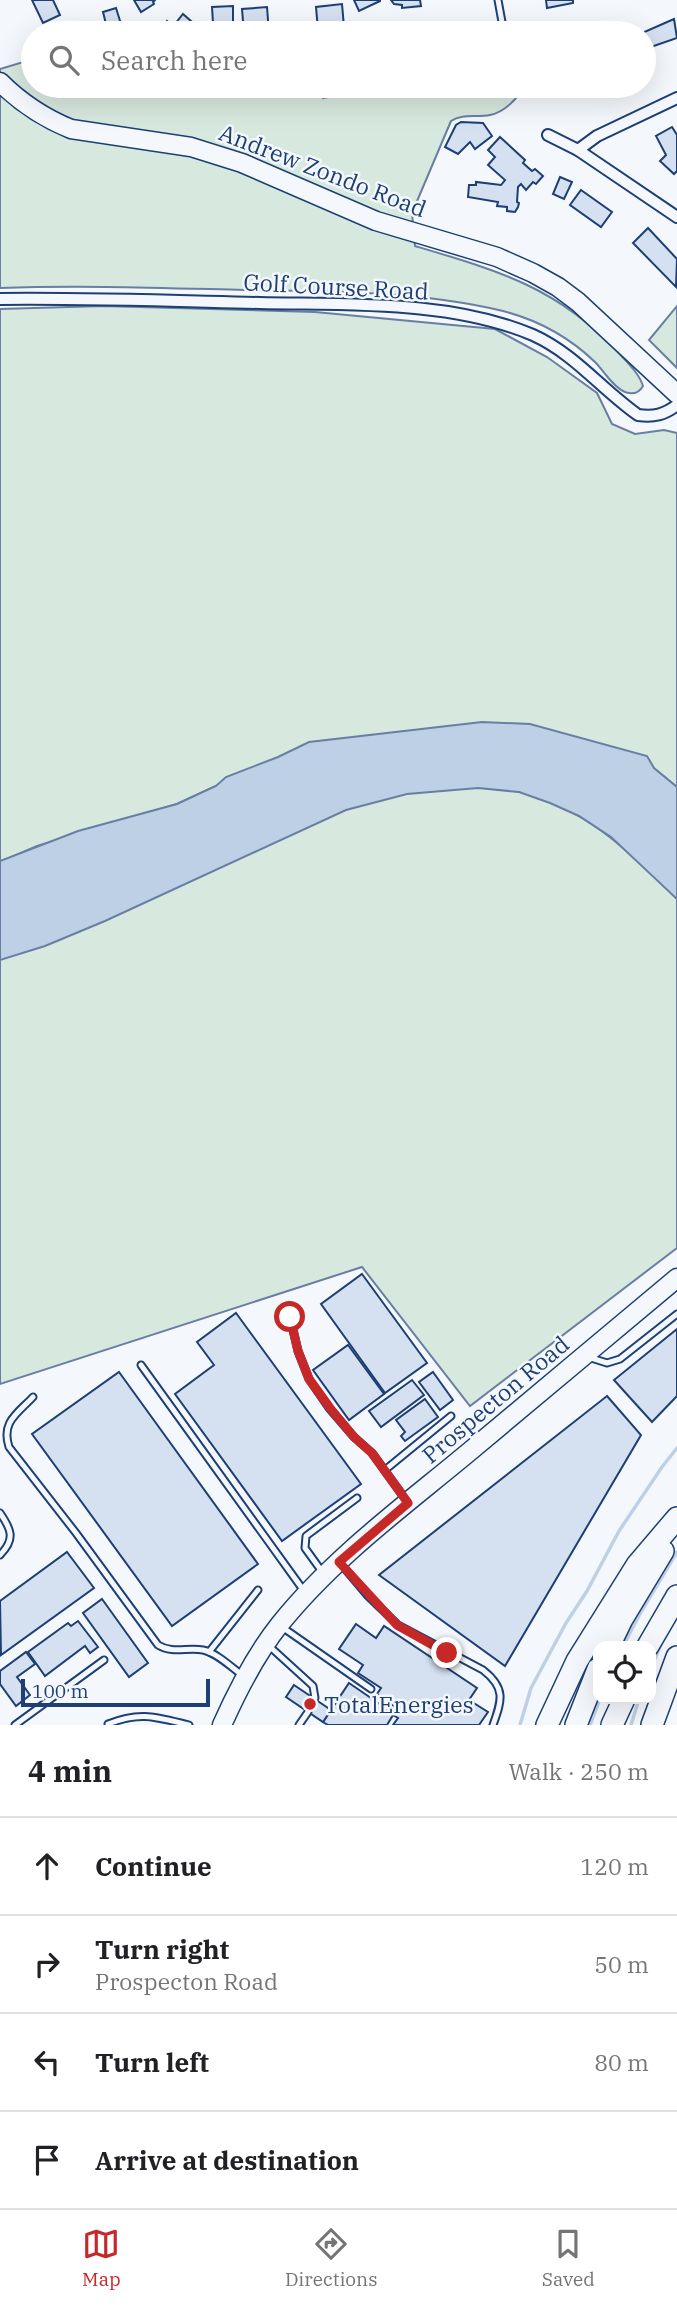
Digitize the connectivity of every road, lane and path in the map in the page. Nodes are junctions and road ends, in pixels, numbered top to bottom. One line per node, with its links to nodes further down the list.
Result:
1 (498, 0): 2 (lane)
2 (502, 21)
3 (0, 82): 9 (main road, Andrew Zondo Road)
4 (677, 98): 6 (street)
5 (548, 135): 6 (street)
6 (578, 150): 7 (street)
7 (677, 217)
8 (0, 299): 10 (street, Golf Course Road)
9 (677, 394)
10 (677, 405)
11 (677, 1279): 14 (main road, Prospecton Road)
12 (677, 1314): 14 (lane)
13 (290, 1317): 18 (lane)
14 (585, 1355): 20 (main road, Prospecton Road)
15 (141, 1365): 28 (lane)
16 (33, 1397): 34 (lane)
17 (451, 1416): 18 (lane)
18 (385, 1470): 20 (lane)
19 (356, 1498): 26 (lane)
20 (408, 1503): 25 (main road, Prospecton Road)
21 (0, 1513): 24 (lane)
22 (677, 1518): 50 (highway)
23 (677, 1528): 31 (highway)
24 (0, 1555)
25 (339, 1562): 26 (main road, Prospecton Road); 49 (lane)
26 (324, 1575): 28 (main road, Prospecton Road)
27 (258, 1590): 34 (lane)
28 (306, 1593): 30 (main road, Prospecton Road)
29 (677, 1596): 32 (highway)
30 (279, 1625): 33 (main road, Prospecton Road); 39 (lane)
31 (611, 1641)
32 (652, 1641)
33 (266, 1643): 37 (main road, Prospecton Road); 40 (lane)
34 (209, 1652): 37 (lane)
35 (677, 1657): 53 (highway)
36 (104, 1660): 45 (lane)
37 (245, 1677): 47 (main road, Prospecton Road)
38 (593, 1682): 51 (highway)
39 (371, 1689)
40 (315, 1698)
41 (622, 1704): 52 (highway)
42 (308, 1712): 48 (lane)
43 (108, 1724): 44 (lane)
44 (177, 1724): 46 (lane)
45 (15, 1725)
46 (189, 1725)
47 (222, 1725)
48 (301, 1725)
49 (493, 1725)
50 (547, 1725)
51 (576, 1725)
52 (612, 1725)
53 (652, 1725)

